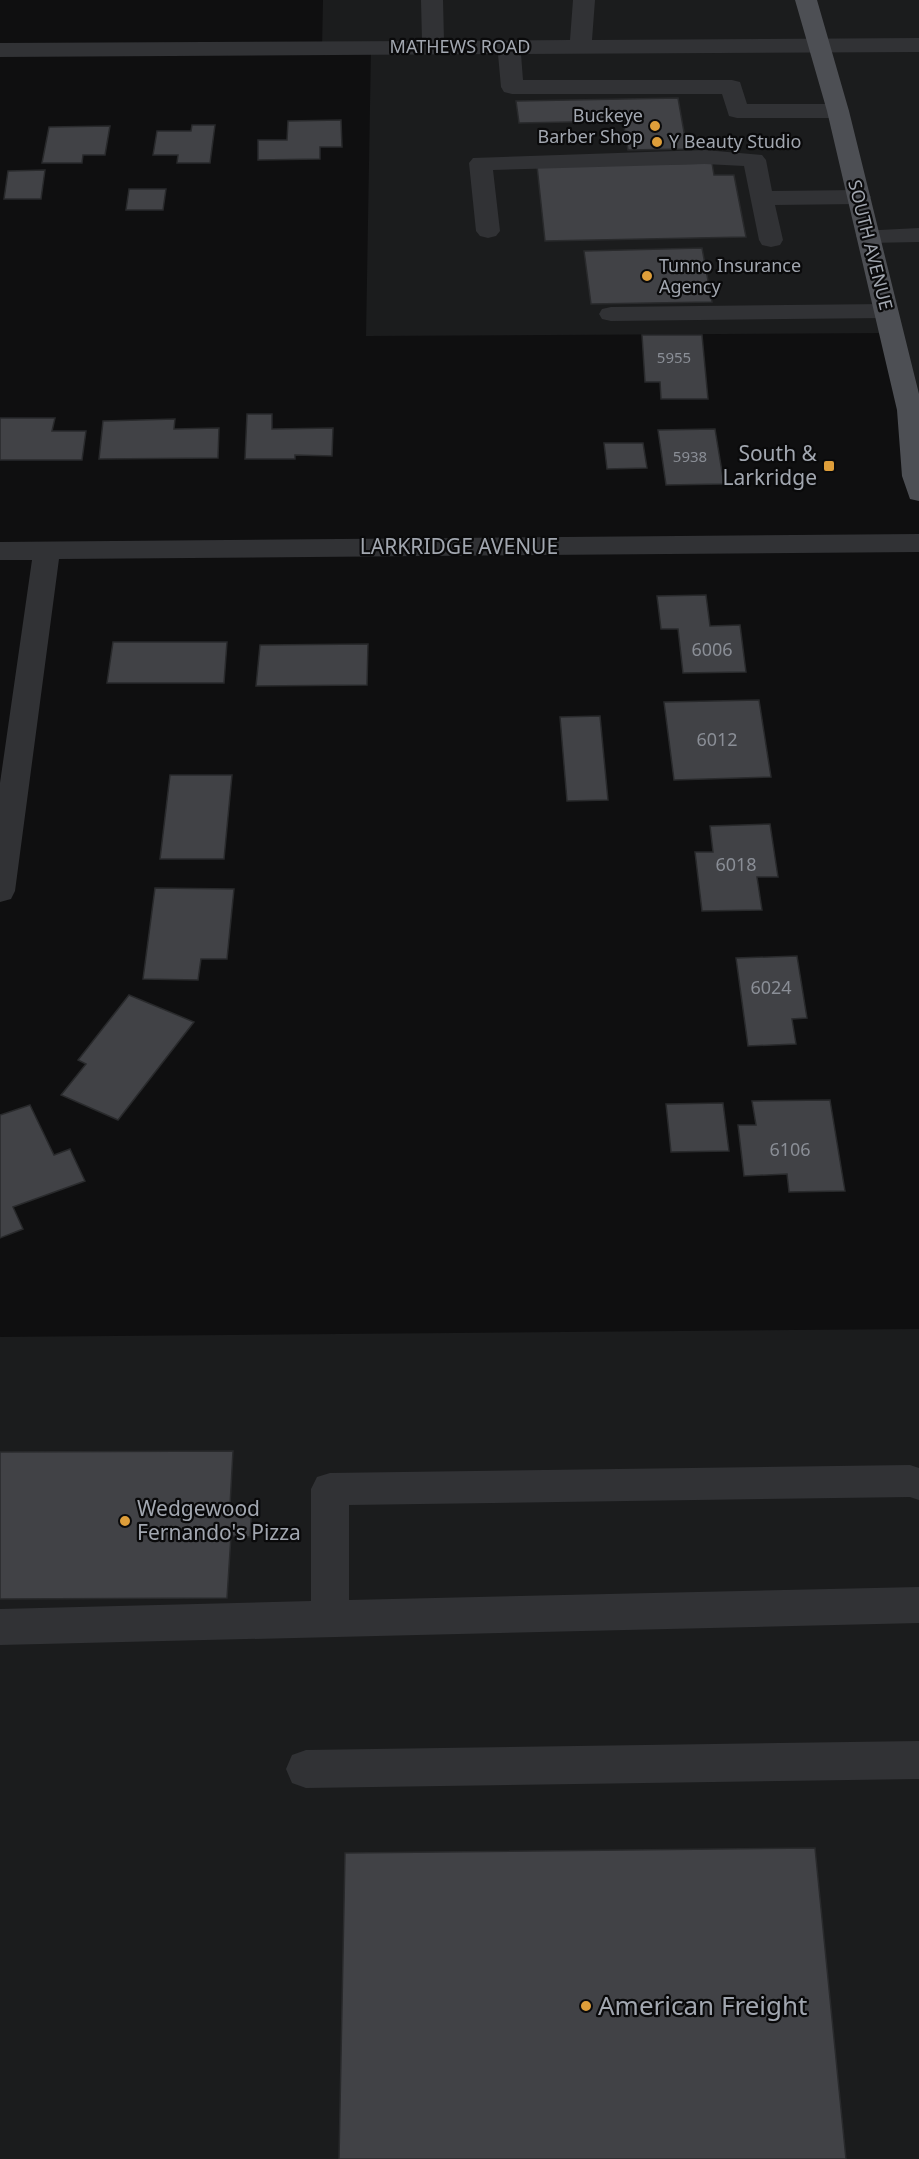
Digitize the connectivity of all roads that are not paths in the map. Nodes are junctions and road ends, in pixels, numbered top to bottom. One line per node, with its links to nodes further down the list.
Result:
1 (432, 0): 5 (street)
2 (584, 0): 7 (street)
3 (806, 0): 8 (main road, SOUTH AVENUE)
4 (919, 45): 8 (street, MATHEWS ROAD)
5 (433, 47): 6 (street, MATHEWS ROAD); 9 (street, MATHEWS ROAD)
6 (509, 47): 7 (street, MATHEWS ROAD); 10 (street)
7 (581, 47): 8 (street, MATHEWS ROAD)
8 (818, 47): 11 (main road, SOUTH AVENUE)
9 (0, 50)
10 (737, 111): 11 (street); 12 (street)
11 (838, 111): 13 (main road, SOUTH AVENUE)
12 (744, 145)
13 (859, 197): 14 (street); 17 (main road, SOUTH AVENUE)
14 (762, 198): 15 (street); 18 (street)
15 (488, 231)
16 (919, 235): 17 (street)
17 (868, 236): 19 (main road, SOUTH AVENUE)
18 (771, 240)
19 (886, 311): 20 (street); 21 (main road, SOUTH AVENUE)
20 (611, 314)
21 (919, 493)
22 (919, 543): 23 (street, LARKRIDGE AVENUE)
23 (47, 550): 24 (street, LARKRIDGE AVENUE); 25 (street)
24 (0, 551)
25 (0, 891)
26 (919, 1484): 28 (street)
27 (919, 1605): 28 (street)
28 (330, 1618): 29 (street)
29 (0, 1627)
30 (919, 1760): 31 (street)
31 (306, 1770)

